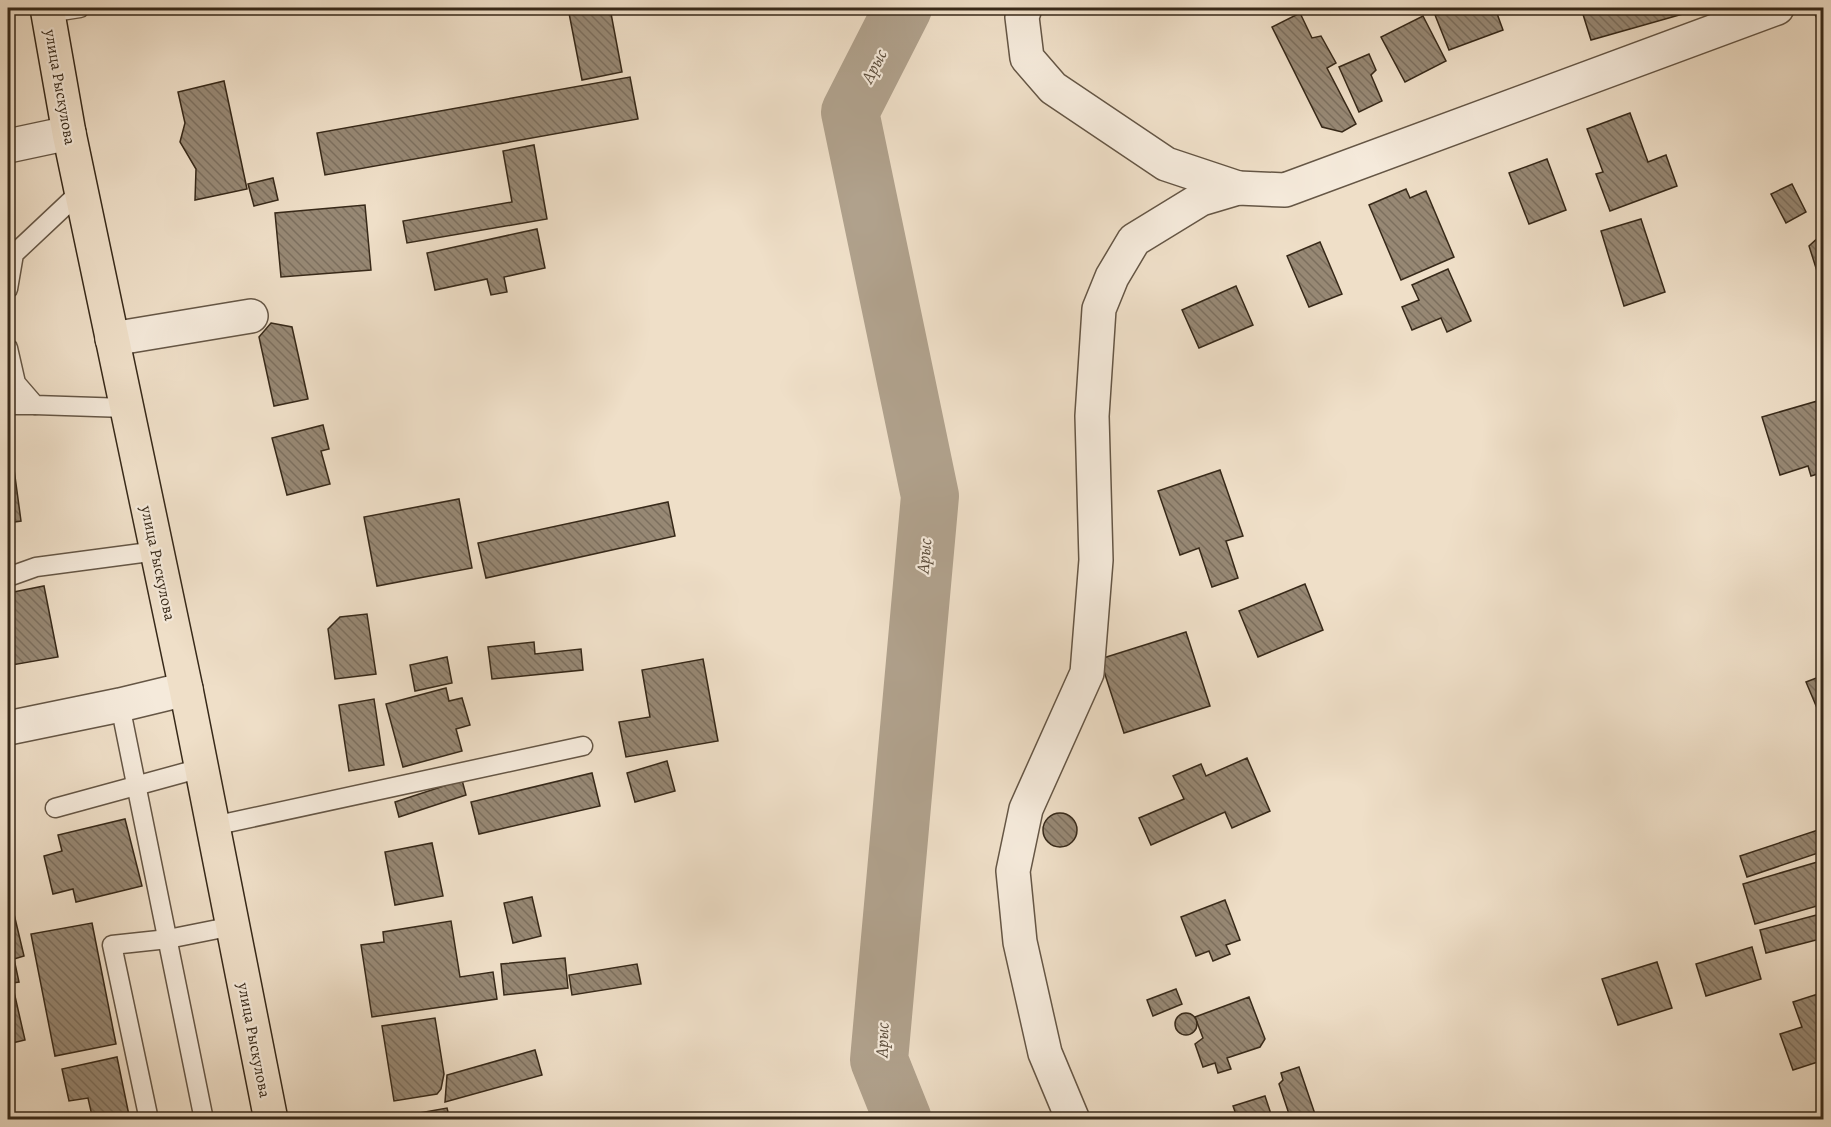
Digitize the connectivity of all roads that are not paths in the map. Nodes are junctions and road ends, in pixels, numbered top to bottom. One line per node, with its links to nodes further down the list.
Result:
1 (80, 8): 4 (lane)
2 (1025, 8): 8 (street)
3 (1777, 8): 5 (street)
4 (47, 10): 6 (main road, улица Рыскулова)
5 (1717, 18): 8 (street)
6 (69, 134): 7 (street); 9 (main road, улица Рыскулова)
7 (8, 146)
8 (1238, 188): 32 (street)
9 (81, 191): 10 (lane); 12 (main road, улица Рыскулова)
10 (8, 289)
11 (252, 316): 12 (street)
12 (112, 339): 16 (main road, улица Рыскулова)
13 (8, 348): 15 (lane)
14 (8, 405): 15 (lane)
15 (35, 405): 16 (lane)
16 (126, 408): 17 (main road, улица Рыскулова)
17 (157, 551): 18 (lane); 19 (main road, улица Рыскулова)
18 (8, 577)
19 (186, 689): 20 (street); 23 (main road, улица Рыскулова)
20 (120, 705): 21 (street); 24 (lane)
21 (8, 728)
22 (583, 746): 26 (lane)
23 (201, 768): 24 (lane); 26 (main road, улица Рыскулова)
24 (136, 786): 25 (lane); 28 (lane)
25 (55, 808)
26 (213, 826): 27 (main road, улица Рыскулова)
27 (233, 926): 28 (lane); 31 (main road, улица Рыскулова)
28 (168, 939): 29 (lane); 30 (lane)
29 (149, 1119)
30 (204, 1119)
31 (271, 1119)
32 (1073, 1119)

